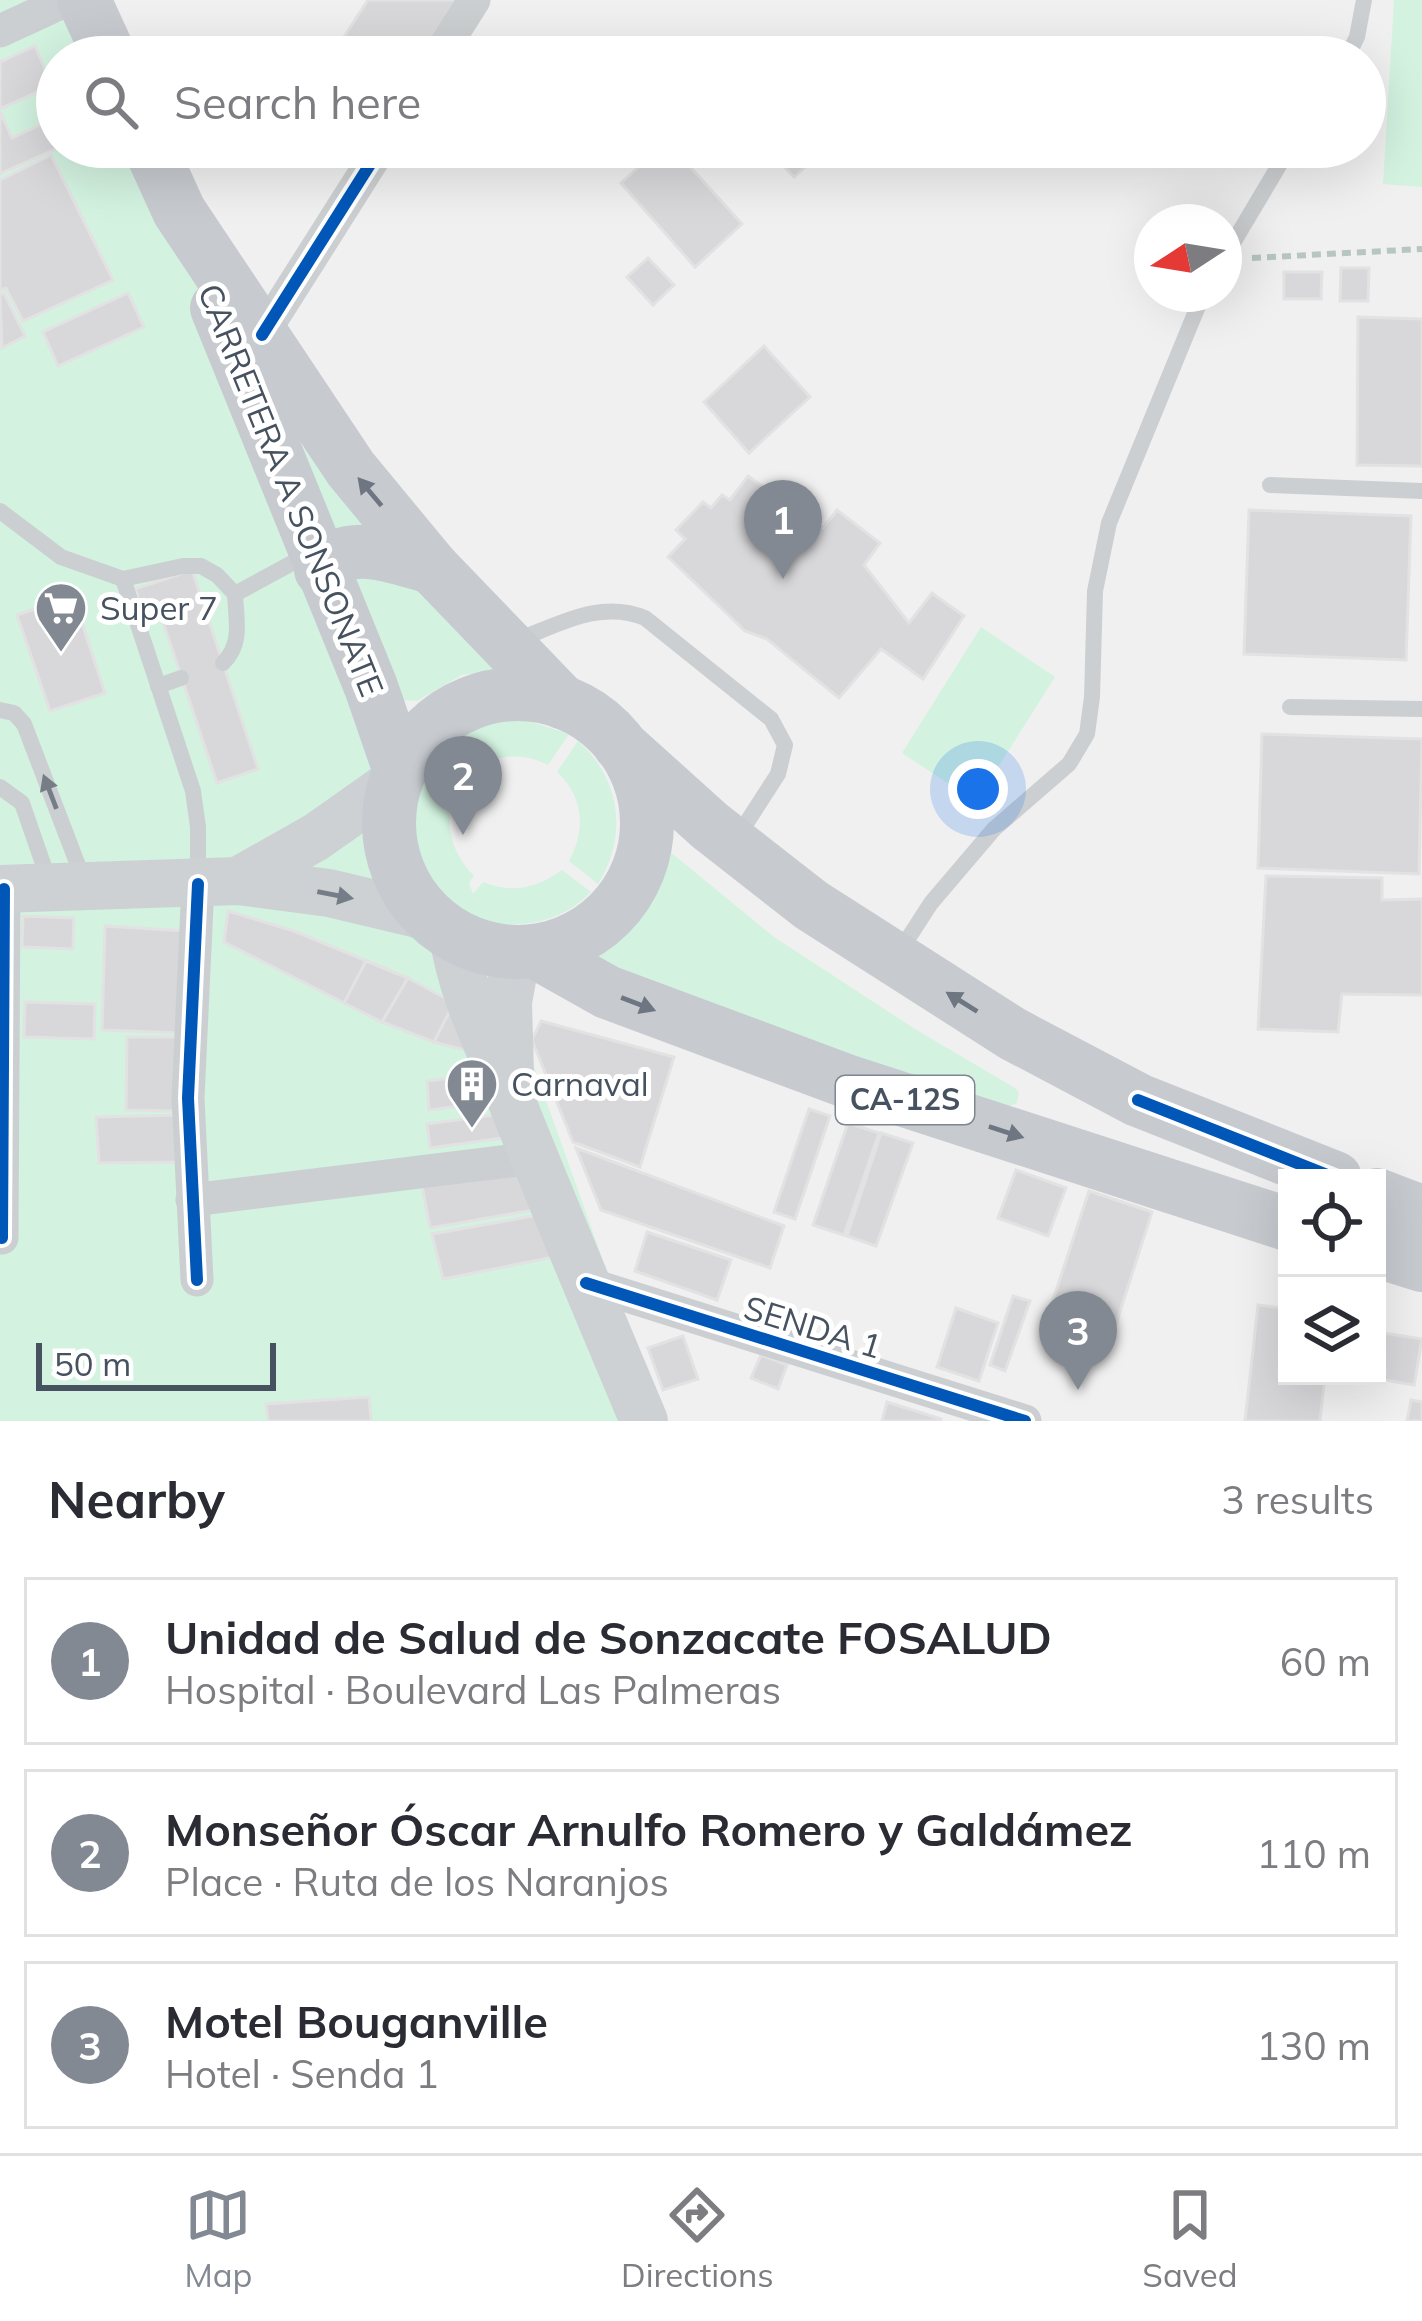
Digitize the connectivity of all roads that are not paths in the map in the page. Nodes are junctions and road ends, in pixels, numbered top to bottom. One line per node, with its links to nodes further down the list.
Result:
1 (67, 0): 5 (street)
2 (84, 0): 6 (main road)
3 (474, 0): 7 (street)
4 (1364, 0): 8 (lane)
5 (0, 31)
6 (100, 36)
7 (451, 36)
8 (1357, 36)
9 (160, 168): 12 (main road)
10 (368, 168): 15 (street)
11 (1277, 168): 13 (lane)
12 (179, 211): 15 (main road); 19 (main road, CARRETERA A SONSONATE)
13 (1242, 227)
14 (1196, 312): 39 (lane)
15 (262, 335): 20 (main road, one-way to 15)
16 (1270, 485): 17 (lane)
17 (1422, 491)
18 (0, 511): 21 (lane)
19 (317, 561): 20 (main road); 22 (lane); 32 (main road, CARRETERA A SONSONATE)
20 (432, 567): 23 (main road)
21 (122, 580): 22 (lane); 26 (lane)
22 (235, 594): 24 (lane)
23 (507, 644): 27 (main road); 34 (lane)
24 (223, 663)
25 (181, 678): 26 (lane)
26 (158, 686): 35 (lane)
27 (562, 702): 31 (main road); 32 (main road)
28 (1290, 707): 30 (lane)
29 (0, 710): 36 (lane, one-way to 29)
30 (1422, 710)
31 (620, 746): 34 (main road); 38 (main road)
32 (397, 776): 35 (main road); 37 (main road)
33 (0, 788): 36 (lane)
34 (732, 844): 39 (main road)
35 (218, 882): 36 (main road); 37 (main road, one-way to 37); 44 (street)
36 (35, 888): 47 (street)
37 (441, 926): 38 (main road); 40 (main road)
38 (525, 952): 40 (main road); 46 (main road, CA-12S, one-way to 46)
39 (894, 960): 42 (main road, one-way to 39)
40 (513, 1103): 41 (main road)
41 (533, 1158): 44 (street); 51 (main road)
42 (1312, 1169)
43 (1386, 1198): 45 (main road)
44 (192, 1200): 50 (street)
45 (1422, 1212)
46 (1278, 1221)
47 (2, 1238)
48 (1386, 1254): 49 (main road)
49 (1422, 1265)
50 (197, 1280)
51 (586, 1283): 52 (main road); 53 (street, SENDA 1)
52 (644, 1421)
53 (1024, 1421)

